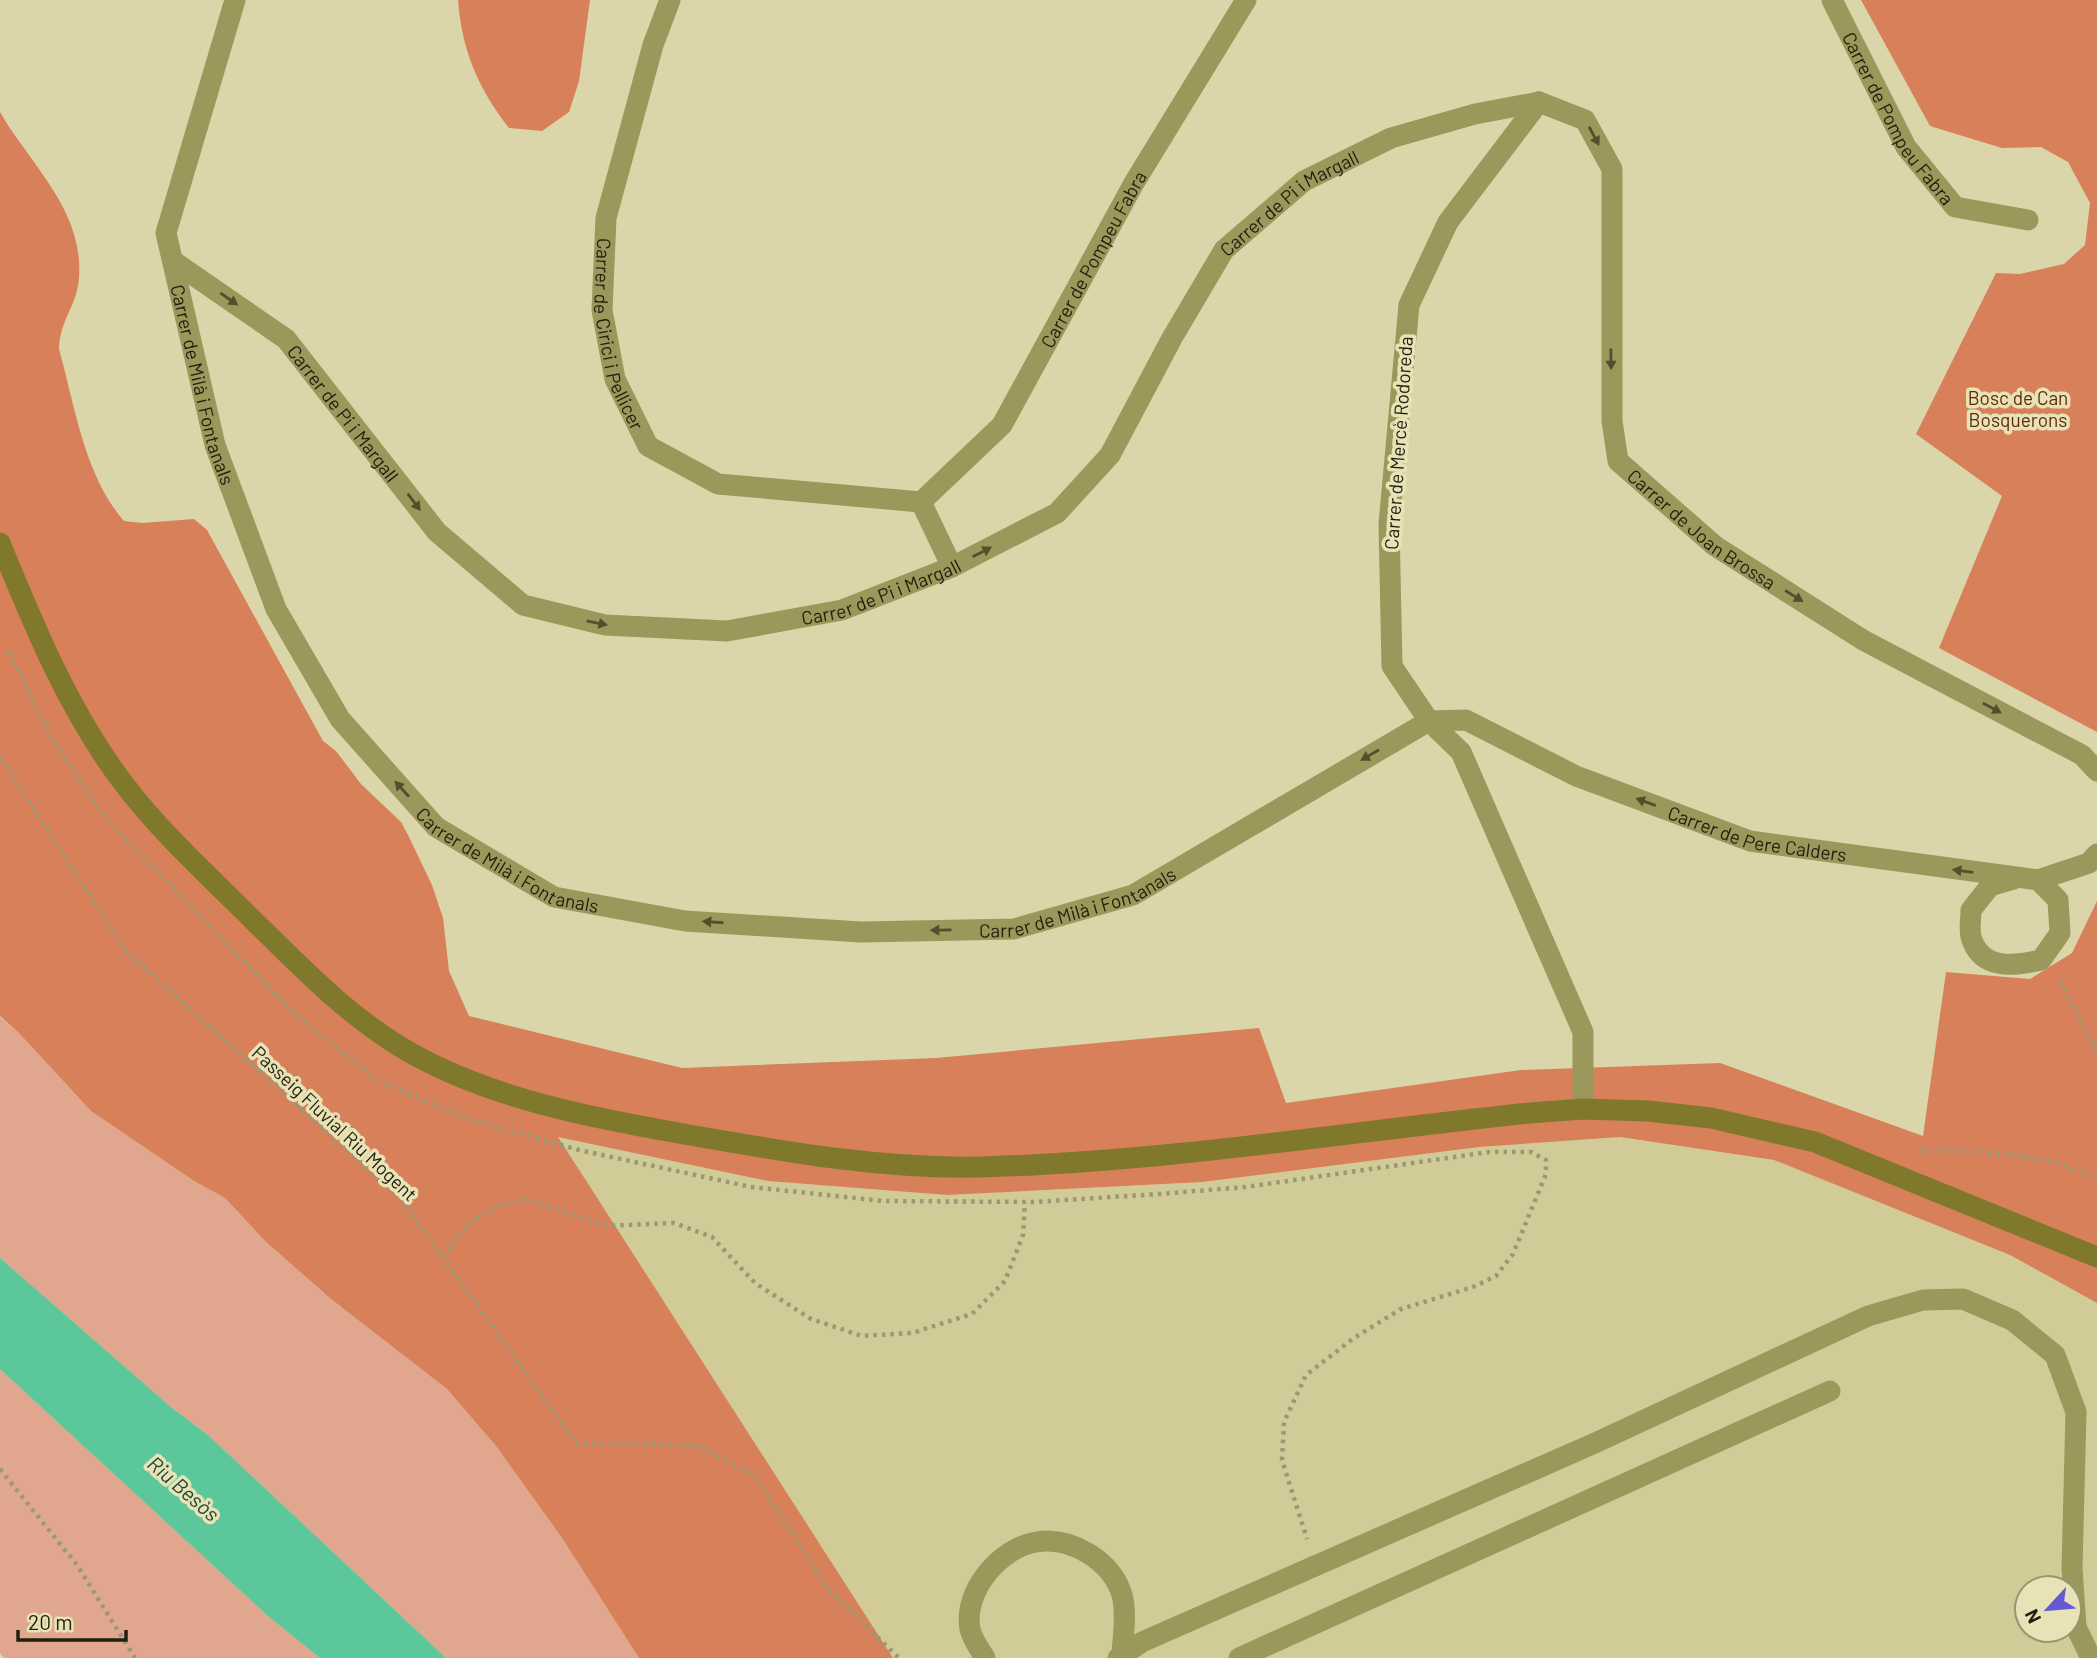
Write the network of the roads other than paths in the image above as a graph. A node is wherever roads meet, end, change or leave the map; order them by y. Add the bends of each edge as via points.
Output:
1 (235, 0) edge
2 (670, 0) edge
3 (1246, 0) edge
4 (1832, 0) edge
5 (1539, 102) junction
6 (2028, 220) dead end
7 (173, 261) junction
8 (921, 502) junction
9 (0, 543) edge
10 (953, 567) junction
11 (0, 578) edge
12 (20, 593) junction
13 (1429, 721) junction
14 (2097, 771) edge
15 (2097, 854) edge
16 (2028, 879) junction
17 (1583, 1109) junction
18 (2097, 1256) edge
19 (1830, 1391) dead end
20 (1120, 1656) edge
21 (985, 1658) edge
22 (1239, 1658) edge
23 (2091, 1658) edge

1 - 7 street, Carrer de Milà i Fontanals via 166,233
2 - 8 street, Carrer de Cirici i Pellicer via 653,45 606,218 603,310 615,379 648,446 718,484
3 - 8 street, Carrer de Pompeu Fabra via 1134,183 1002,425
4 - 6 street, Carrer de Pompeu Fabra via 1906,147 1955,207
10 -> 5 street, Carrer de Pi i Margall via 1057,513 1110,455 1224,250 1304,181 1391,138
5 - 13 street, Carrer de Mercè Rodoreda via 1448,222 1409,305 1389,524 1392,666
5 -> 14 street, Carrer de Joan Brossa via 1585,120 1612,169 1611,393 1618,461 1715,546 1863,640 2082,755
7 -> 10 street, Carrer de Pi i Margall via 286,339 437,532 523,605 605,625 727,631 842,610
13 -> 7 street, Carrer de Milà i Fontanals via 1133,895 1014,929 861,932 725,923 554,897 436,827 340,719 276,609 220,458
8 - 10 street
9 - 12 street
11 - 12 street
12 - 17 street via 94,740 151,817 331,995 398,1045 488,1086 649,1128 784,1152 974,1167 1131,1157
16 -> 13 street, Carrer de Pere Calders via 1750,841 1576,776 1466,720
13 - 17 street, Carrer de Mercè Rodoreda via 1461,751 1583,1032
15 - 16 street, Carrer de Pere Calders via 2089,863
16 - 16 street via 2058,900 2060,933 2039,960 2012,967 1986,959 1971,938 1971,909 1990,886
17 - 18 street via 1648,1111 1733,1123 1815,1142
19 - 22 street
20 - 21 street via 1123,1596 1112,1575 1091,1555 1074,1547 1036,1542 1009,1553 978,1587 970,1629
20 - 23 street via 1142,1642 1595,1443 1868,1316 1923,1300 1963,1299 2012,1320 2055,1355 2076,1412 2072,1568 2076,1627

